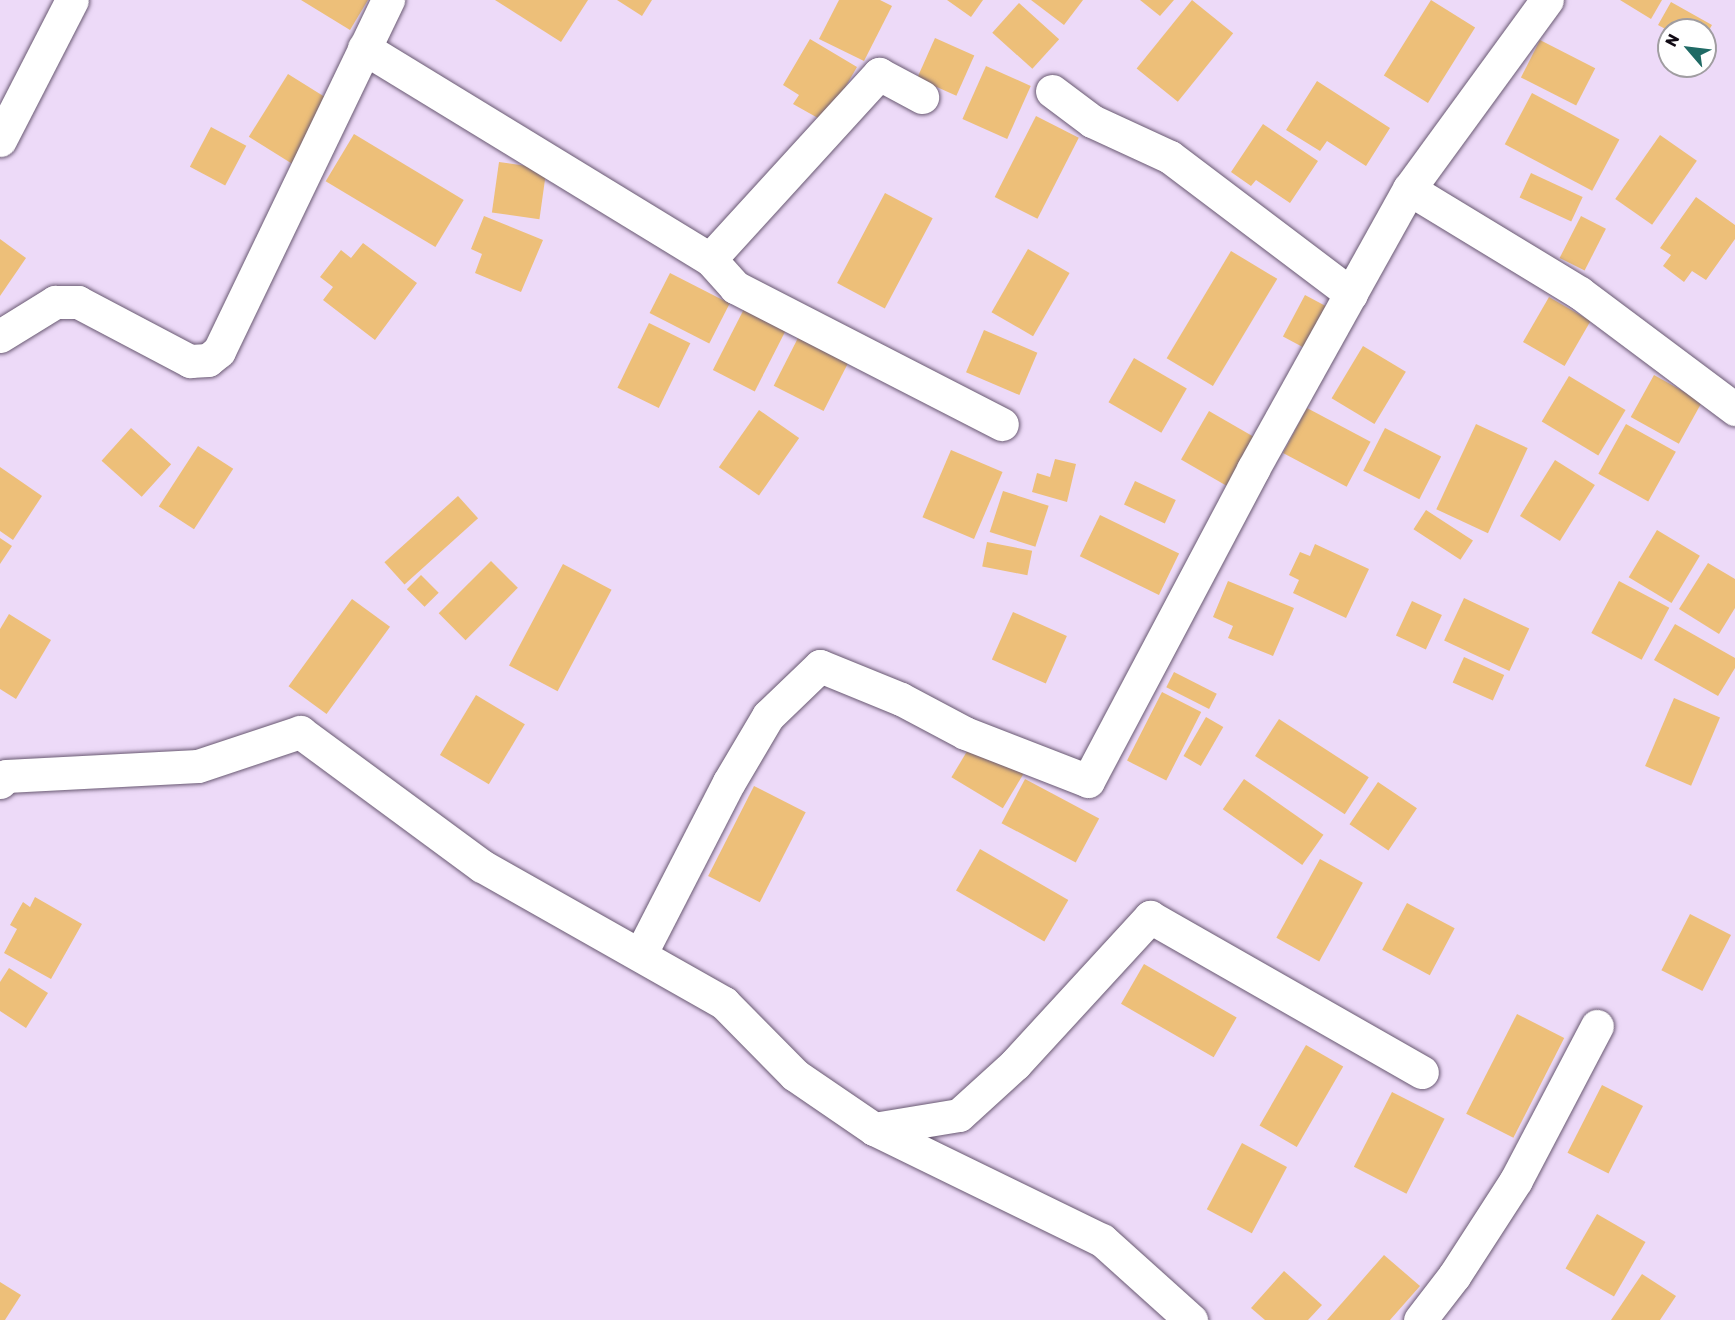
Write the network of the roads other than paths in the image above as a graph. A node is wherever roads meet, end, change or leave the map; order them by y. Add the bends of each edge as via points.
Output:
1 (72, 0) edge
2 (388, 0) edge
3 (1538, 3) edge
4 (364, 48) junction
5 (1052, 91) dead end
6 (922, 97) dead end
7 (0, 140) edge
8 (1409, 189) junction
9 (711, 259) junction
10 (1351, 294) junction
11 (0, 336) edge
12 (1735, 409) edge
13 (1002, 424) dead end
14 (0, 782) edge
15 (641, 952) junction
16 (1597, 1026) dead end
17 (1422, 1072) dead end
18 (874, 1129) junction
19 (1191, 1320) edge
20 (1419, 1320) edge

1 - 7 street
2 - 4 street
3 - 8 street
4 - 9 street
4 - 11 street via 230,332 219,351 208,360 190,361 78,302 55,302
5 - 10 street via 1092,121 1170,157
6 - 9 street via 879,74
8 - 10 street
8 - 12 street via 1580,293
9 - 13 street via 735,287
10 - 15 street via 1252,469 1088,781 965,733 901,699 820,666 768,716 729,782
14 - 15 street via 6,776 198,766 300,732 482,866
15 - 18 street via 724,1003 795,1075
16 - 20 street via 1516,1180 1454,1276
17 - 18 street via 1150,917 1016,1064 959,1115
18 - 19 street via 1102,1240

